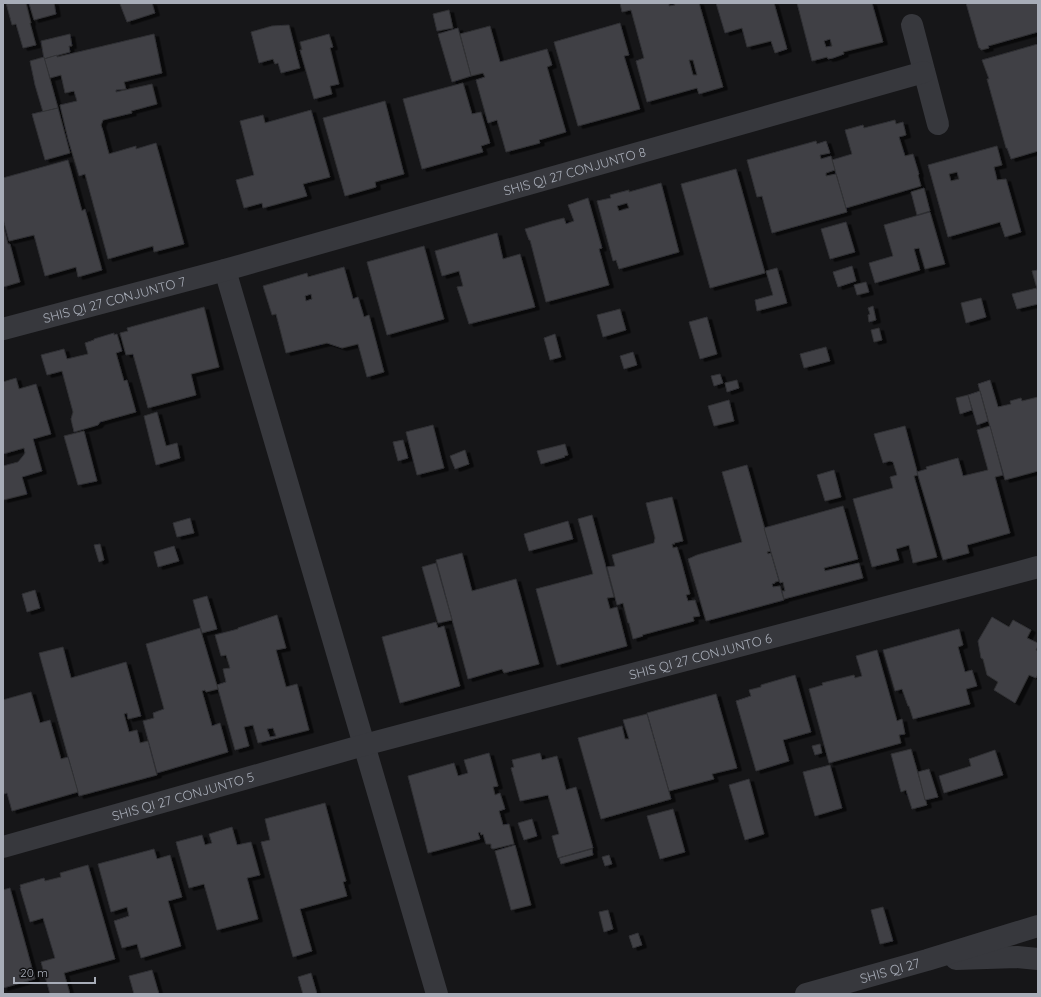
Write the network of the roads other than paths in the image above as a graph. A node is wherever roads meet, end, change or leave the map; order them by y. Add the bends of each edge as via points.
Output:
1 (912, 25) dead end
2 (924, 72) junction
3 (938, 124) dead end
4 (225, 270) junction
5 (3, 329) edge
6 (1038, 567) edge
7 (364, 745) junction
8 (3, 847) edge
9 (1038, 926) edge
10 (1038, 959) edge
11 (927, 960) junction
12 (437, 994) edge
13 (806, 994) edge

1 - 2 street
2 - 3 street
2 - 4 street, SHIS QI 27 CONJUNTO 8
4 - 5 street, SHIS QI 27 CONJUNTO 7
4 - 7 street
6 - 7 street, SHIS QI 27 CONJUNTO 6
7 - 8 street, SHIS QI 27 CONJUNTO 5
7 - 12 street
9 - 11 street, SHIS QI 27
10 - 11 street, SHIS QI 27
11 - 13 street, SHIS QI 27

